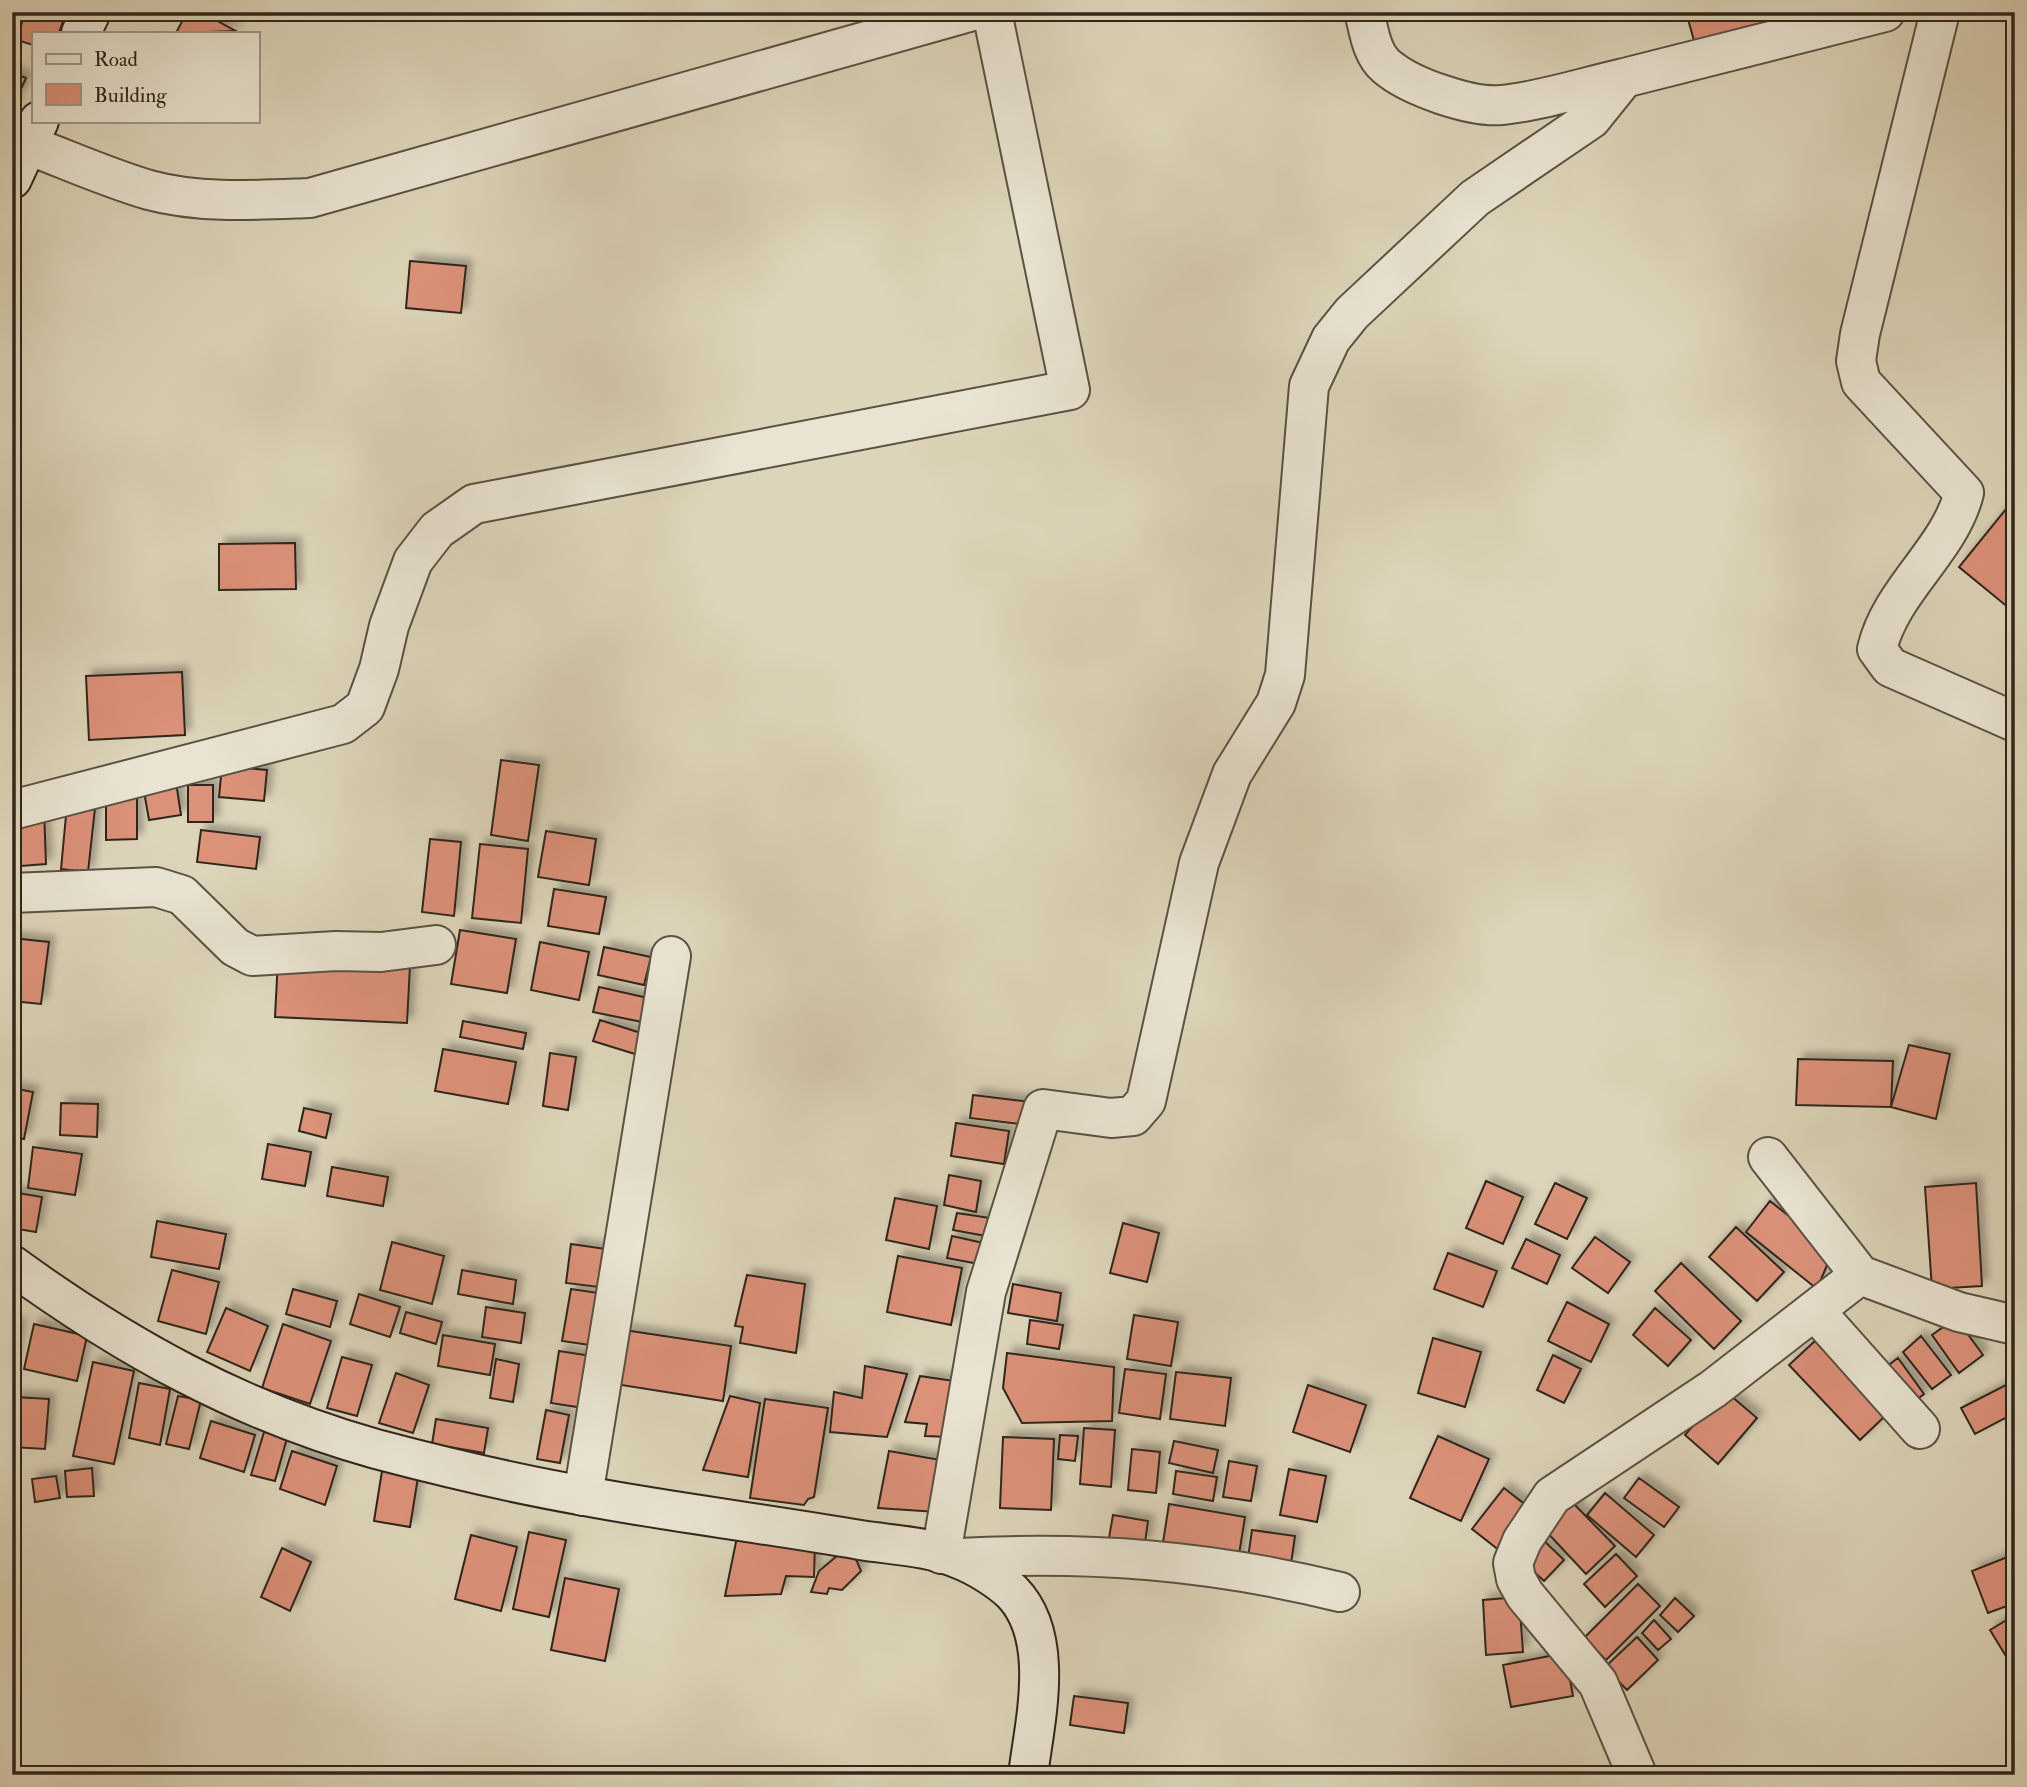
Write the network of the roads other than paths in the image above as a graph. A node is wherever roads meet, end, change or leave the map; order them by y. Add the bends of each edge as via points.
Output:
1 (91, 12) edge
2 (969, 12) edge
3 (992, 12) edge
4 (1364, 12) edge
5 (1885, 12) edge
6 (1940, 12) edge
7 (81, 32) edge
8 (1623, 78) junction
9 (26, 148) edge
10 (2015, 722) edge
11 (12, 810) edge
12 (12, 893) edge
13 (436, 945) dead end
14 (670, 956) dead end
15 (1768, 1157) dead end
16 (12, 1265) edge
17 (1860, 1275) junction
18 (1815, 1311) junction
19 (2015, 1325) edge
20 (1920, 1429) dead end
21 (583, 1496) junction
22 (950, 1556) junction
23 (1340, 1592) dead end
24 (1028, 1775) edge
25 (1637, 1775) edge

1 - 7 street
2 - 9 street via 310,198 252,201 179,196
3 - 11 street via 1070,390 474,504 437,530 413,561 365,706 343,724
4 - 8 street via 1372,46 1385,66 1452,98 1501,105
5 - 8 street
6 - 10 street via 1856,361 1861,383 1964,493 1958,517 1883,625 1877,649 1890,667
8 - 22 street via 1591,119 1475,198 1352,313 1331,339 1309,386 1285,675 1276,703 1232,774 1199,863 1146,1101 1133,1116 1111,1118 1043,1109 986,1292
12 - 13 street via 156,887 182,895 235,947 253,956 381,952
14 - 21 street
15 - 17 street
16 - 21 street via 84,1317 220,1392 375,1448
17 - 18 street
17 - 19 street via 1959,1312
18 - 20 street
18 - 25 street via 1713,1389 1552,1496 1513,1563 1525,1595 1598,1683
21 - 22 street
22 - 23 street via 1159,1559 1273,1576
22 - 24 street via 986,1573 1012,1592 1026,1611 1038,1657

